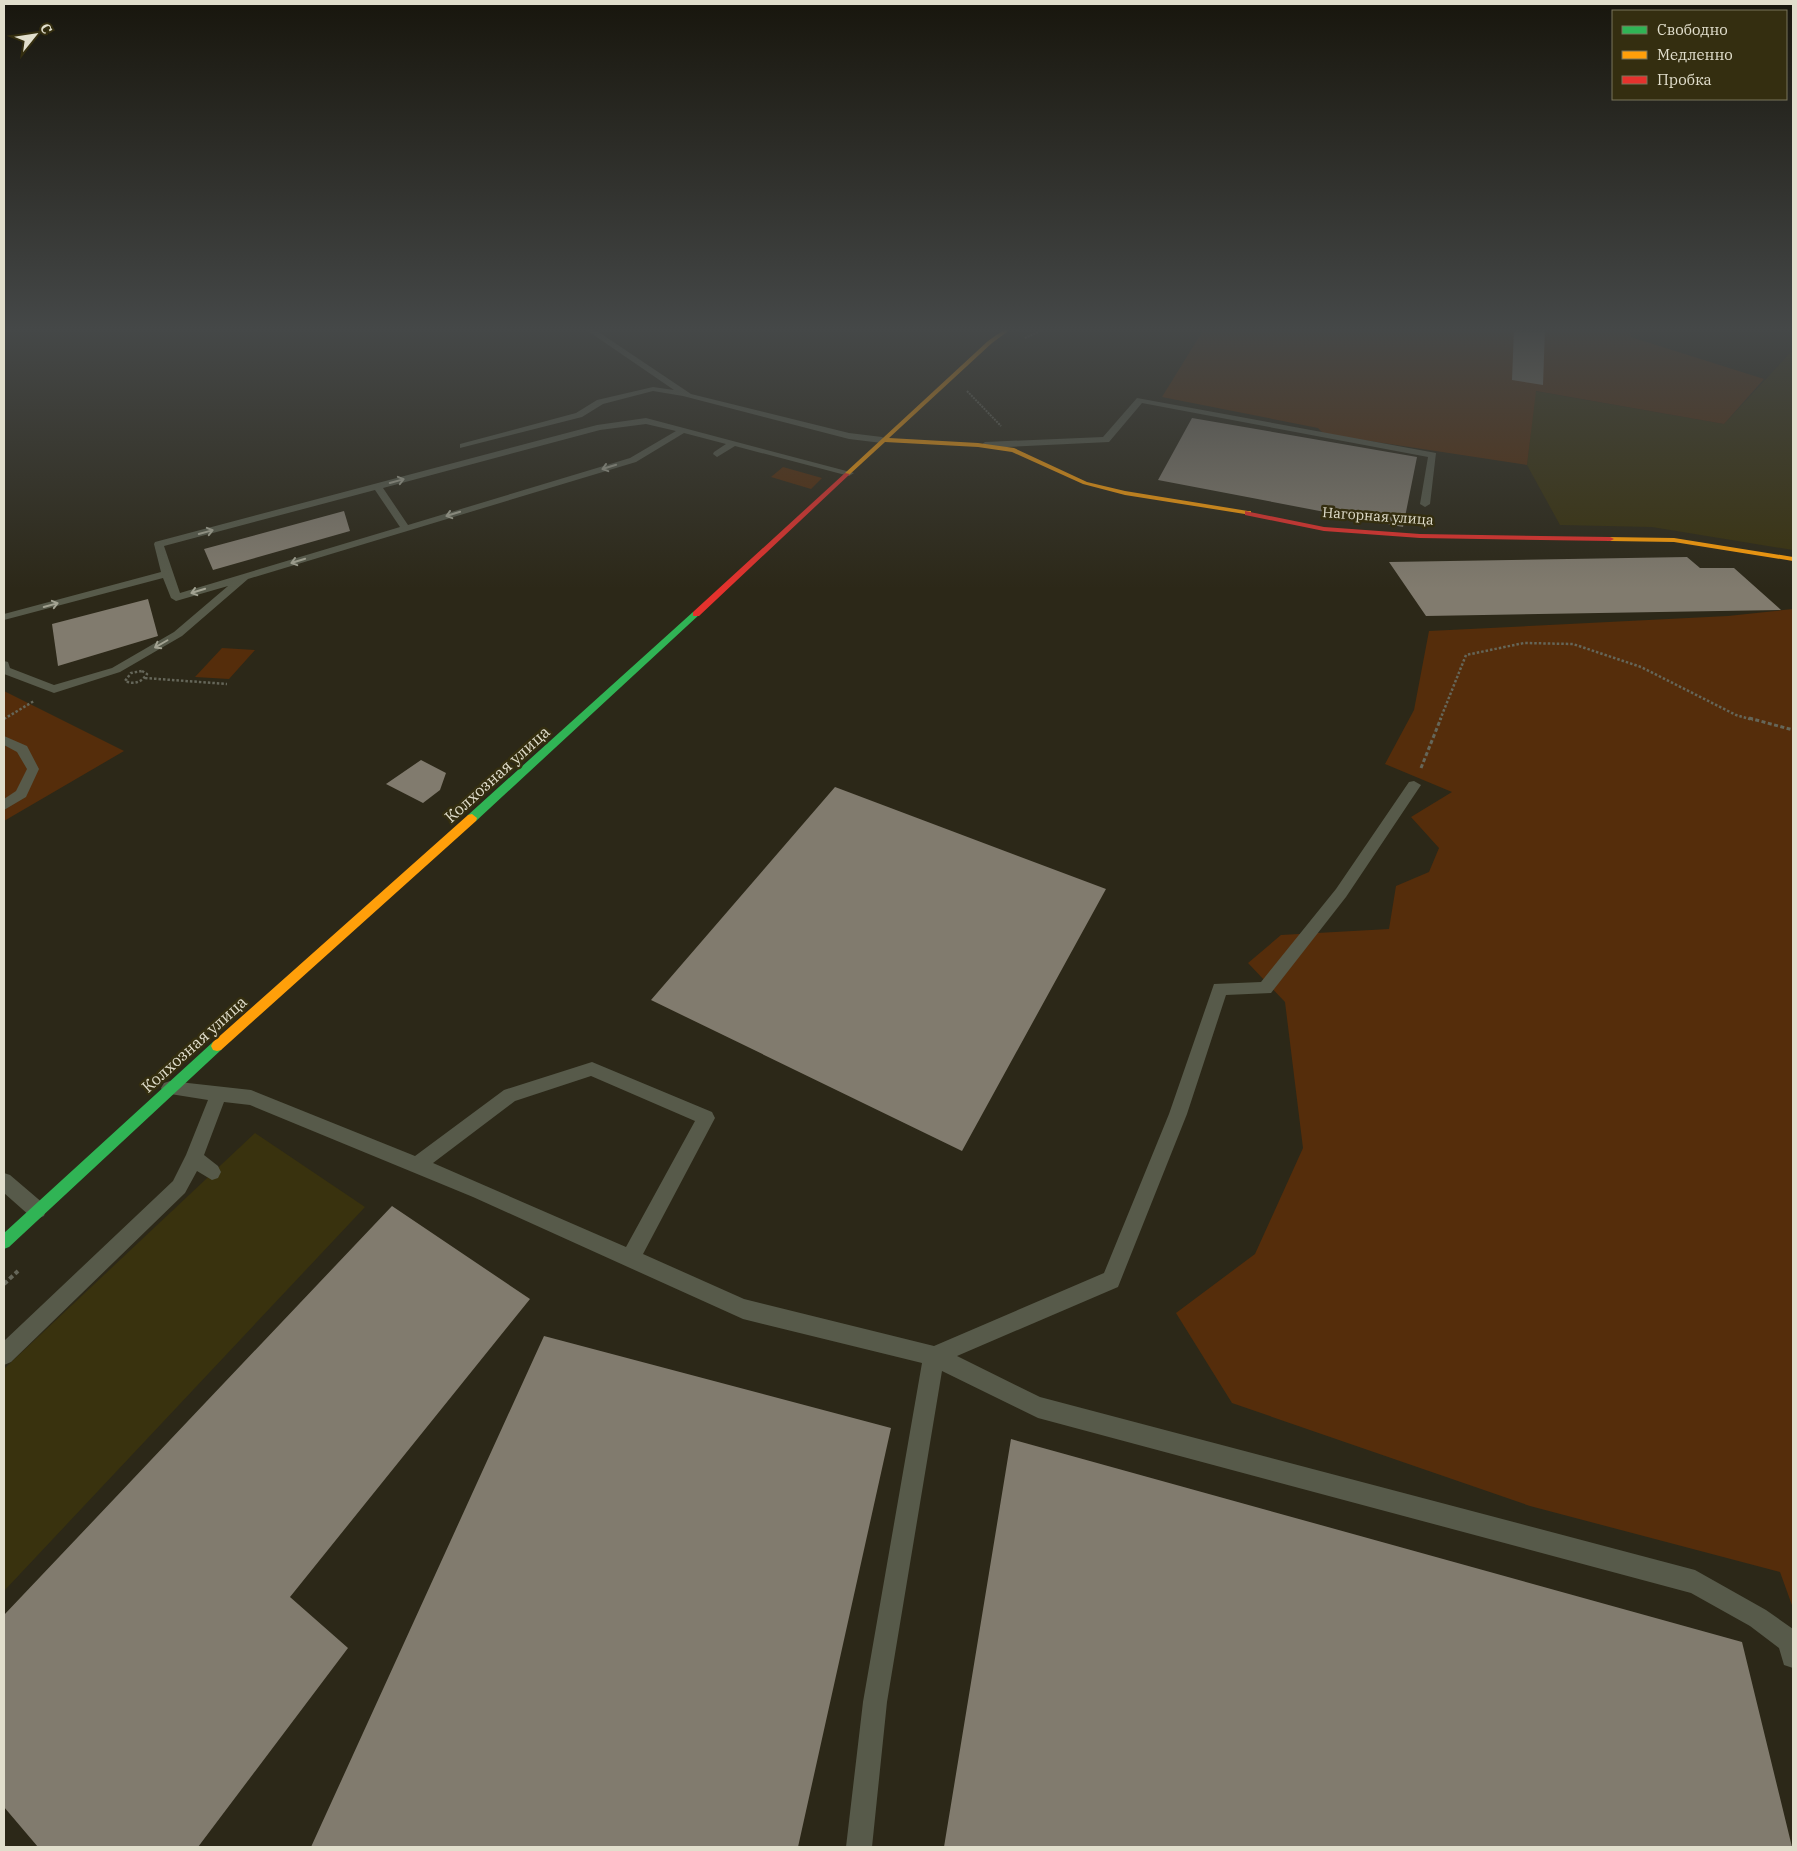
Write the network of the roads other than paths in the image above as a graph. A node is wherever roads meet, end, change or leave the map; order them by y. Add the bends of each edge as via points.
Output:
1 (578, 415) edge
2 (766, 415) edge
3 (909, 415) edge
4 (1127, 415) edge
5 (1222, 415) edge
6 (684, 430) junction
7 (882, 440) junction
8 (734, 443) junction
9 (978, 445) junction
10 (463, 446) dead end
11 (717, 454) dead end
12 (849, 473) junction
13 (377, 486) junction
14 (1425, 504) dead end
15 (406, 529) junction
16 (1793, 560) edge
17 (167, 574) junction
18 (244, 577) junction
19 (4, 617) edge
20 (4, 664) edge
21 (4, 740) edge
22 (1414, 785) road end
23 (4, 804) edge
24 (169, 1088) junction
25 (219, 1094) junction
26 (194, 1158) junction
27 (416, 1165) junction
28 (212, 1172) dead end
29 (4, 1181) edge
30 (37, 1210) junction
31 (4, 1242) edge
32 (631, 1258) junction
33 (4, 1355) edge
34 (934, 1356) junction
35 (1793, 1656) edge
36 (860, 1847) edge

1 - 10 lane
2 - 7 lane via 849,436
3 - 7 street, Колхозная улица
4 - 9 lane via 1106,440
5 - 14 lane via 1433,455
6 - 8 lane
13 -> 6 lane via 600,427 646,420
6 -> 15 lane via 633,460
7 - 9 street, Нагорная улица
7 - 12 street, Колхозная улица
8 - 11 lane
8 - 12 lane
9 - 16 street, Нагорная улица via 1014,450 1085,483 1125,494 1271,517 1324,529 1420,536 1674,540
12 - 24 street, Колхозная улица via 562,738
13 - 15 lane
17 -> 13 lane via 159,544
15 -> 18 lane
18 -> 17 lane via 176,598
19 -> 17 lane
18 -> 20 lane via 178,634 116,670 54,690 4,670
21 - 23 lane via 22,749 33,769 21,794
22 - 34 lane via 1341,893 1265,988 1220,989 1178,1114 1111,1280
24 - 25 lane
24 - 30 street, Колхозная улица
25 - 26 lane
25 - 27 lane via 251,1098
26 - 28 lane
26 - 33 lane via 178,1187 124,1248 27,1340
27 - 32 lane
27 - 32 lane via 510,1095 592,1069 706,1118
29 - 30 lane
30 - 31 street, Колхозная улица
32 - 34 lane via 743,1309
34 - 35 lane via 1038,1407 1695,1582 1758,1618 1789,1641
34 - 36 lane via 875,1702

